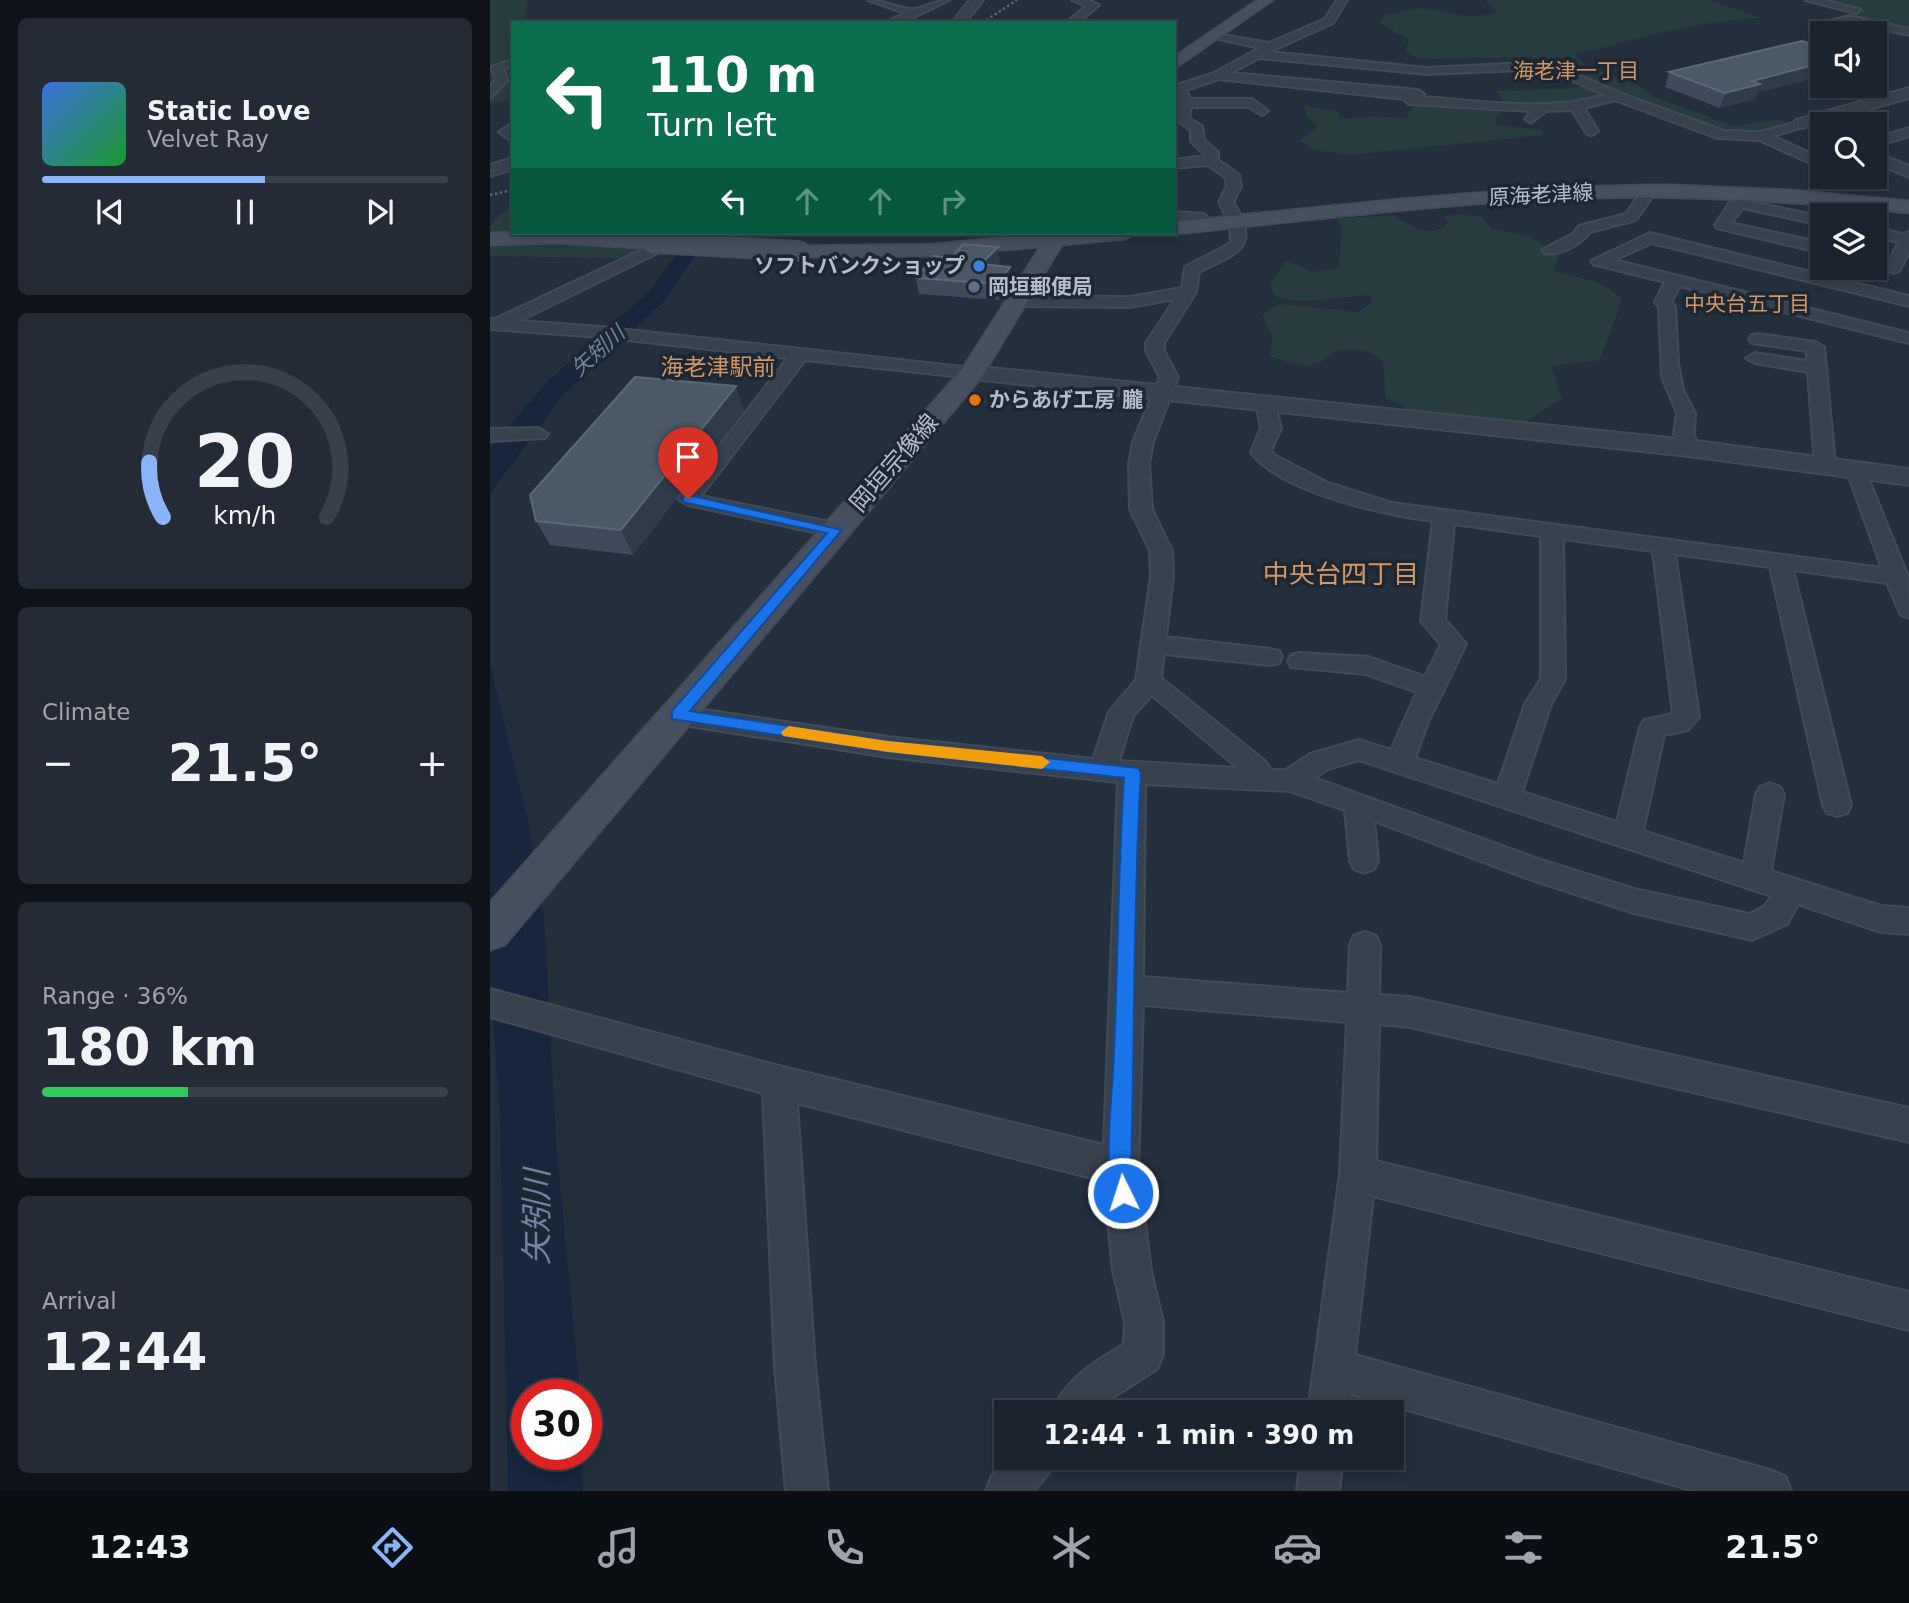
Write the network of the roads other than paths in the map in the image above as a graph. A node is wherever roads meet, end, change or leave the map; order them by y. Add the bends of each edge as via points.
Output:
1 (873, 0) edge
2 (915, 0) edge
3 (944, 0) edge
4 (976, 0) edge
5 (1077, 0) edge
6 (1266, 0) edge
7 (1342, 0) edge
8 (1810, 0) edge
9 (932, 4) junction
10 (915, 15) junction
11 (896, 21) edge
12 (960, 21) edge
13 (1074, 21) edge
14 (1836, 21) edge
15 (1859, 21) edge
16 (1909, 23) edge
17 (1887, 27) edge
18 (1909, 32) edge
19 (1214, 35) junction
20 (1270, 47) junction
21 (1257, 54) junction
22 (1176, 63) edge
23 (511, 64) edge
24 (1427, 71) junction
25 (1219, 75) junction
26 (1572, 75) junction
27 (1519, 78) dead end
28 (1177, 89) edge
29 (1909, 93) edge
30 (490, 94) edge
31 (1414, 96) junction
32 (1615, 96) junction
33 (1185, 103) junction
34 (1576, 106) junction
35 (1543, 108) junction
36 (1262, 111) dead end
37 (1528, 122) dead end
38 (1802, 123) junction
39 (1810, 127) edge
40 (1592, 131) dead end
41 (1908, 133) edge
42 (1761, 136) junction
43 (1887, 146) edge
44 (1788, 149) junction
45 (1763, 154) dead end
46 (1810, 159) edge
47 (1887, 160) edge
48 (1212, 161) junction
49 (511, 164) edge
50 (1176, 164) edge
51 (490, 171) edge
52 (1909, 172) edge
53 (1649, 191) junction
54 (1909, 207) edge
55 (1176, 216) edge
56 (1810, 218) edge
57 (1237, 222) junction
58 (1208, 225) junction
59 (1176, 228) edge
60 (1887, 234) edge
61 (533, 235) edge
62 (686, 235) edge
63 (1080, 235) edge
64 (1057, 236) edge
65 (1908, 238) edge
66 (490, 239) edge
67 (651, 239) edge
68 (1810, 245) edge
69 (1550, 250) dead end
70 (1887, 264) edge
71 (1675, 279) junction
72 (1188, 292) junction
73 (1017, 301) junction
74 (1909, 301) edge
75 (494, 325) edge
76 (1909, 338) edge
77 (800, 354) junction
78 (972, 373) junction
79 (1816, 377) junction
80 (1164, 393) junction
81 (1265, 403) junction
82 (538, 434) dead end
83 (493, 435) edge
84 (1688, 448) junction
85 (1825, 465) junction
86 (1856, 469) junction
87 (1909, 477) edge
88 (1444, 516) junction
89 (836, 530) junction
90 (1552, 530) junction
91 (1663, 545) junction
92 (1780, 561) junction
93 (1897, 577) junction
94 (1909, 610) edge
95 (1152, 644) junction
96 (1270, 657) dead end
97 (1300, 661) dead end
98 (1148, 683) junction
99 (1432, 688) junction
100 (677, 715) junction
101 (1400, 762) junction
102 (1118, 771) junction
103 (1263, 780) junction
104 (1291, 781) junction
105 (1770, 794) dead end
106 (1507, 797) junction
107 (1358, 804) junction
108 (1837, 805) dead end
109 (1628, 835) junction
110 (1364, 861) dead end
111 (547, 865) joint
112 (1756, 876) junction
113 (1791, 890) junction
114 (1909, 922) edge
115 (490, 932) edge
116 (1366, 945) dead end
117 (1126, 990) junction
118 (490, 1003) edge
119 (1366, 1007) junction
120 (779, 1082) junction
121 (1909, 1125) edge
122 (1120, 1167) junction
123 (1358, 1174) junction
124 (1909, 1311) edge
125 (1334, 1369) junction
126 (1082, 1400) edge
127 (1330, 1400) edge
128 (1024, 1470) edge
129 (1321, 1470) edge
130 (807, 1491) edge
131 (1007, 1491) edge
132 (1318, 1491) edge
133 (1770, 1491) edge

1 - 10 street
2 - 9 street
3 - 9 street
4 - 12 street
5 - 13 street via 1094,5
6 - 19 main road
7 - 20 street via 1329,21
8 - 16 street
9 - 10 street
10 - 11 street
14 - 15 street
17 - 18 street
19 - 20 street
19 - 22 main road
20 - 21 street
21 - 24 street
21 - 25 street
23 - 30 street via 497,67 502,80
24 - 26 street via 1548,65
24 - 31 street
25 - 28 street
25 - 31 street
26 - 27 street
26 - 32 street
28 - 33 street
29 - 38 street
31 - 35 street via 1409,100
32 - 34 street
32 - 42 street via 1710,132
33 - 36 street via 1252,103
33 - 48 street via 1183,120 1197,129 1198,141 1213,155
34 - 35 street
34 - 40 street
35 - 37 street
38 - 39 street
38 - 42 street
41 - 43 street
42 - 44 street
44 - 45 street
44 - 46 street
47 - 52 street
48 - 50 street
48 - 57 street via 1232,175 1234,186 1226,202
49 - 51 street
53 - 54 main road, 原海老津線 via 1780,195
53 - 57 main road, 原海老津線 via 1516,196
53 - 69 street via 1631,217 1584,229 1579,237
55 - 58 street via 1199,217
56 - 68 street via 1743,204 1735,205 1722,225
57 - 58 main road, 原海老津線
57 - 72 street via 1238,245 1191,270
58 - 59 main road, 原海老津線
60 - 65 street
61 - 66 main road
61 - 67 main road
62 - 75 street
63 - 64 main road
64 - 67 main road, bridge via 908,252 801,251
64 - 73 main road, 岡垣宗像線
65 - 70 street via 1894,266
71 - 74 street via 1599,261 1650,237
71 - 76 street
71 - 84 street via 1663,302 1675,398 1686,413
72 - 73 street via 1130,302
72 - 80 street via 1155,343 1169,377
73 - 78 main road, 岡垣宗像線
75 - 77 street
77 - 78 street
77 - 89 street via 688,499
78 - 80 street
78 - 89 main road, 岡垣宗像線
79 - 79 street via 1815,347 1757,357
79 - 85 street
80 - 81 street
80 - 95 street via 1143,442 1139,476 1140,509 1161,551
81 - 84 street
81 - 88 street via 1271,428 1261,452 1268,459 1358,500
82 - 83 street
84 - 85 street
85 - 86 street
86 - 87 street
86 - 93 street
88 - 90 street
88 - 99 street via 1433,621 1454,644
89 - 100 main road, 岡垣宗像線
90 - 91 street
90 - 106 street via 1553,679 1538,704
91 - 92 street
91 - 109 street via 1686,717 1679,723 1653,727
92 - 93 street
92 - 108 street
93 - 94 street
95 - 96 street
95 - 98 street
97 - 99 street via 1368,666
98 - 102 street via 1115,726
98 - 103 street via 1256,768
99 - 101 street
100 - 102 street via 888,747
100 - 111 main road, 岡垣宗像線
101 - 104 street via 1359,750 1319,761
101 - 106 street
102 - 103 street
102 - 117 street via 1126,871
103 - 104 street
104 - 107 street
105 - 112 street
106 - 109 street
107 - 110 street
107 - 113 street via 1634,901 1752,927 1776,915
109 - 112 street
111 - 115 main road, 岡垣宗像線
112 - 113 street
113 - 114 street via 1881,919
116 - 119 street
117 - 119 street
117 - 122 street
118 - 120 street
119 - 121 street via 1410,1012
119 - 123 street
120 - 122 street
120 - 130 street via 795,1367
122 - 126 street via 1132,1271 1144,1322 1143,1355 1093,1387
123 - 124 street
123 - 125 street
125 - 127 street
125 - 133 street
128 - 131 street
129 - 132 street

